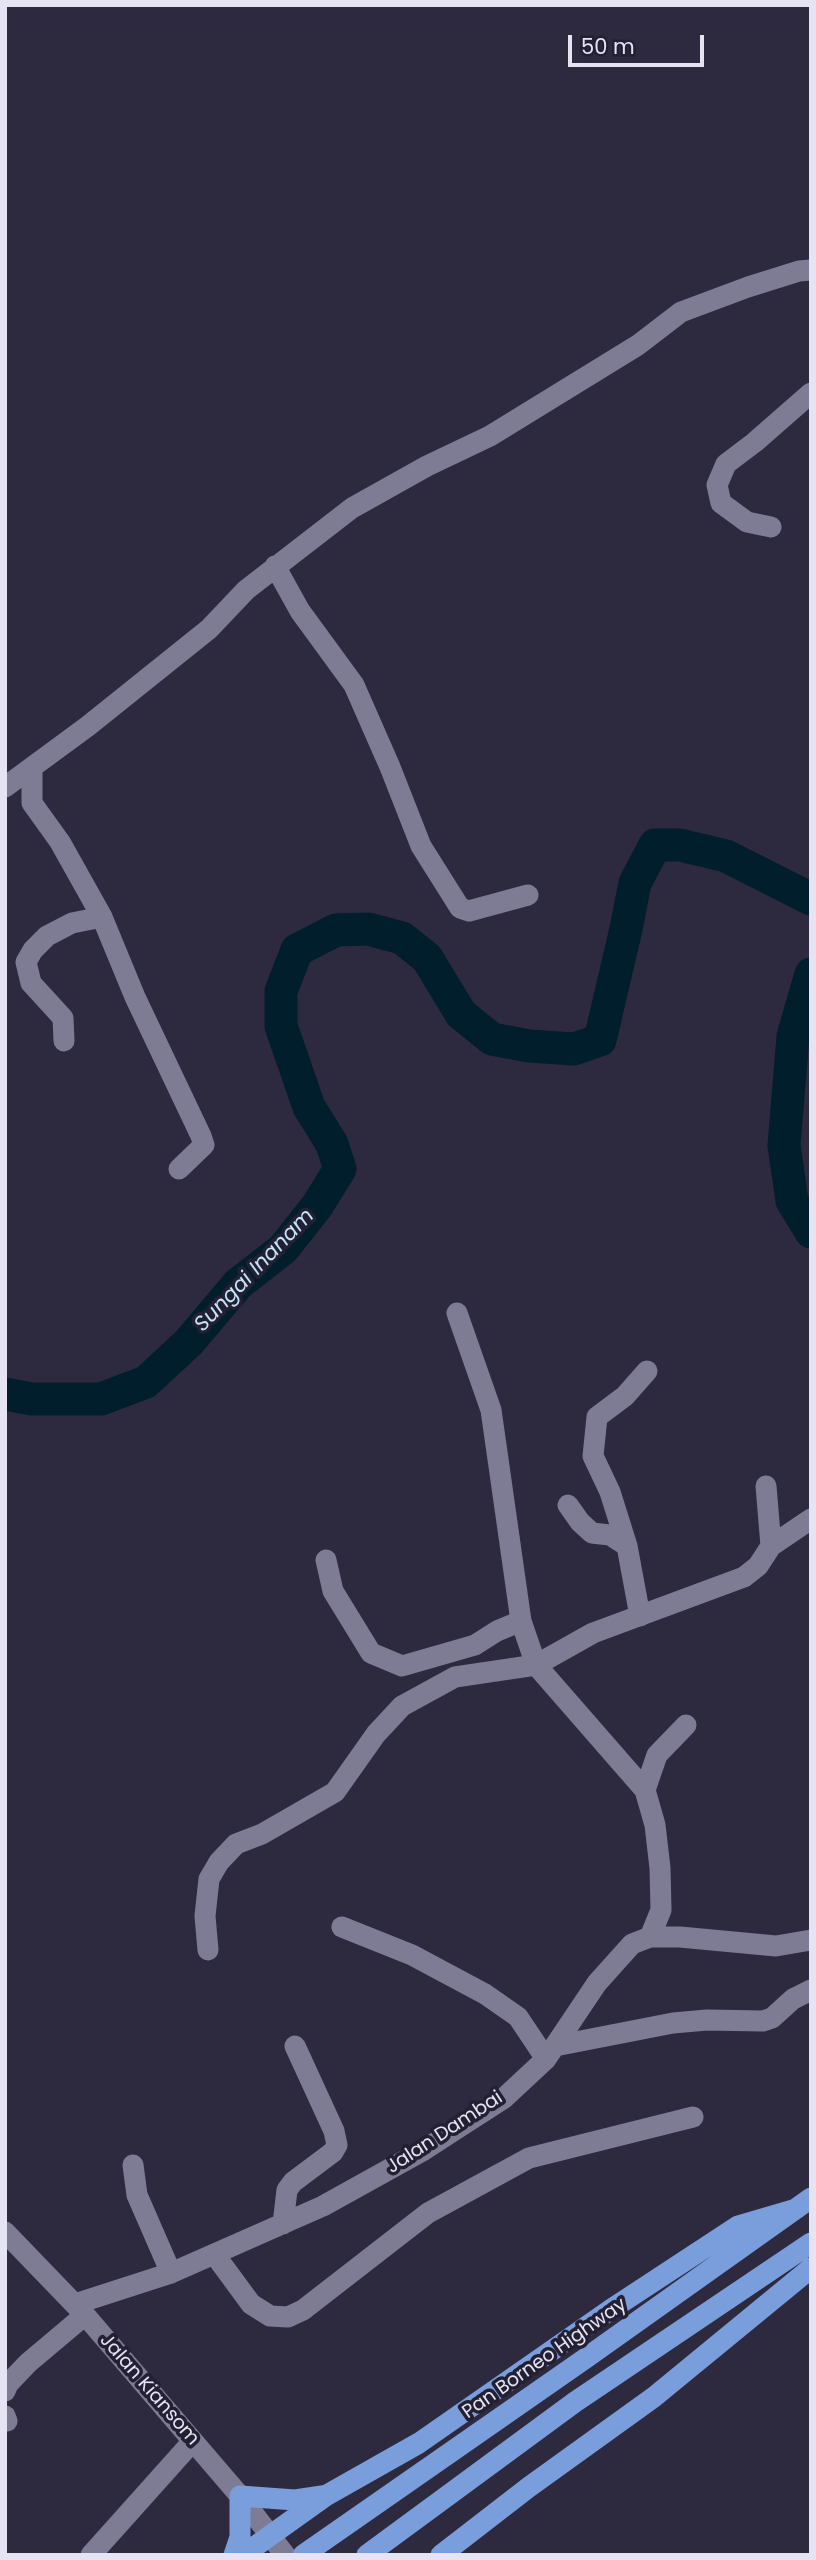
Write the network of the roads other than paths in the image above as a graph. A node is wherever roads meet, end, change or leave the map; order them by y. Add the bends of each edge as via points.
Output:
1 (811, 270) edge
2 (811, 393) edge
3 (771, 527) dead end
4 (275, 566) junction
5 (32, 769) junction
6 (5, 787) edge
7 (528, 895) dead end
8 (102, 917) junction
9 (64, 1041) dead end
10 (178, 1169) dead end
11 (457, 1313) dead end
12 (647, 1371) dead end
13 (766, 1486) dead end
14 (568, 1505) dead end
15 (811, 1519) edge
16 (627, 1546) junction
17 (771, 1546) junction
18 (326, 1560) dead end
19 (640, 1616) junction
20 (521, 1621) junction
21 (536, 1665) junction
22 (686, 1725) dead end
23 (645, 1790) junction
24 (342, 1927) dead end
25 (650, 1937) junction
26 (811, 1940) edge
27 (208, 1950) dead end
28 (811, 1990) edge
29 (295, 2046) dead end
30 (551, 2052) junction
31 (693, 2116) dead end
32 (133, 2165) dead end
33 (798, 2208) edge
34 (283, 2224) junction
35 (5, 2232) edge
36 (808, 2244) edge
37 (215, 2255) junction
38 (811, 2268) edge
39 (171, 2273) junction
40 (80, 2310) junction
41 (5, 2391) edge
42 (193, 2441) junction
43 (327, 2495) junction
44 (240, 2496) junction
45 (270, 2536) junction
46 (91, 2555) edge
47 (234, 2555) edge
48 (243, 2555) edge
49 (285, 2555) edge
50 (303, 2555) edge
51 (367, 2555) edge
52 (441, 2555) edge

1 - 4 street via 681,312 638,345 490,436 352,508
2 - 3 street via 726,464 717,485 721,503 747,522
4 - 5 street via 209,629
4 - 7 street via 300,611 354,685 421,846 460,908 469,911
5 - 6 street
5 - 8 street via 32,803
8 - 9 street via 72,923 47,936 26,962 31,983 63,1018
8 - 10 street via 204,1145
11 - 20 street via 491,1410
12 - 16 street via 625,1396 597,1417 593,1456
13 - 17 street
14 - 16 street via 592,1533 610,1535
15 - 17 street
16 - 19 street
17 - 19 street via 744,1577
18 - 20 street via 332,1591 371,1653 402,1666 475,1644
19 - 21 street via 593,1633
20 - 21 street
21 - 23 street
21 - 27 street via 455,1677 402,1706 335,1792 236,1844 209,1879
22 - 23 street via 657,1755
23 - 25 street via 660,1868 661,1910
24 - 30 street via 412,1955 485,1994 518,2017
25 - 26 street via 766,1946
25 - 30 street, Jalan Dambai via 619,1956
28 - 30 street via 763,2021 673,2024
29 - 34 street via 337,2145 287,2190
30 - 34 street, Jalan Dambai via 503,2099 424,2150
31 - 37 street via 528,2158 428,2213 288,2317 270,2316 251,2304
32 - 39 street via 137,2195
33 - 43 highway via 738,2226 419,2443
33 - 50 highway, Pan Borneo Highway
34 - 37 street, Jalan Dambai
35 - 40 street, Jalan Kiansom
36 - 51 highway via 575,2402
37 - 39 street, Jalan Dambai
38 - 52 highway via 654,2397
39 - 40 street, Jalan Dambai
40 - 41 street
40 - 42 street, Jalan Kiansom
42 - 44 street, Jalan Kiansom
42 - 46 street
43 - 44 highway via 295,2500
43 - 45 highway
44 - 45 street, Jalan Kiansom
44 - 47 highway via 240,2537
45 - 48 highway
45 - 49 street, Jalan Kiansom

